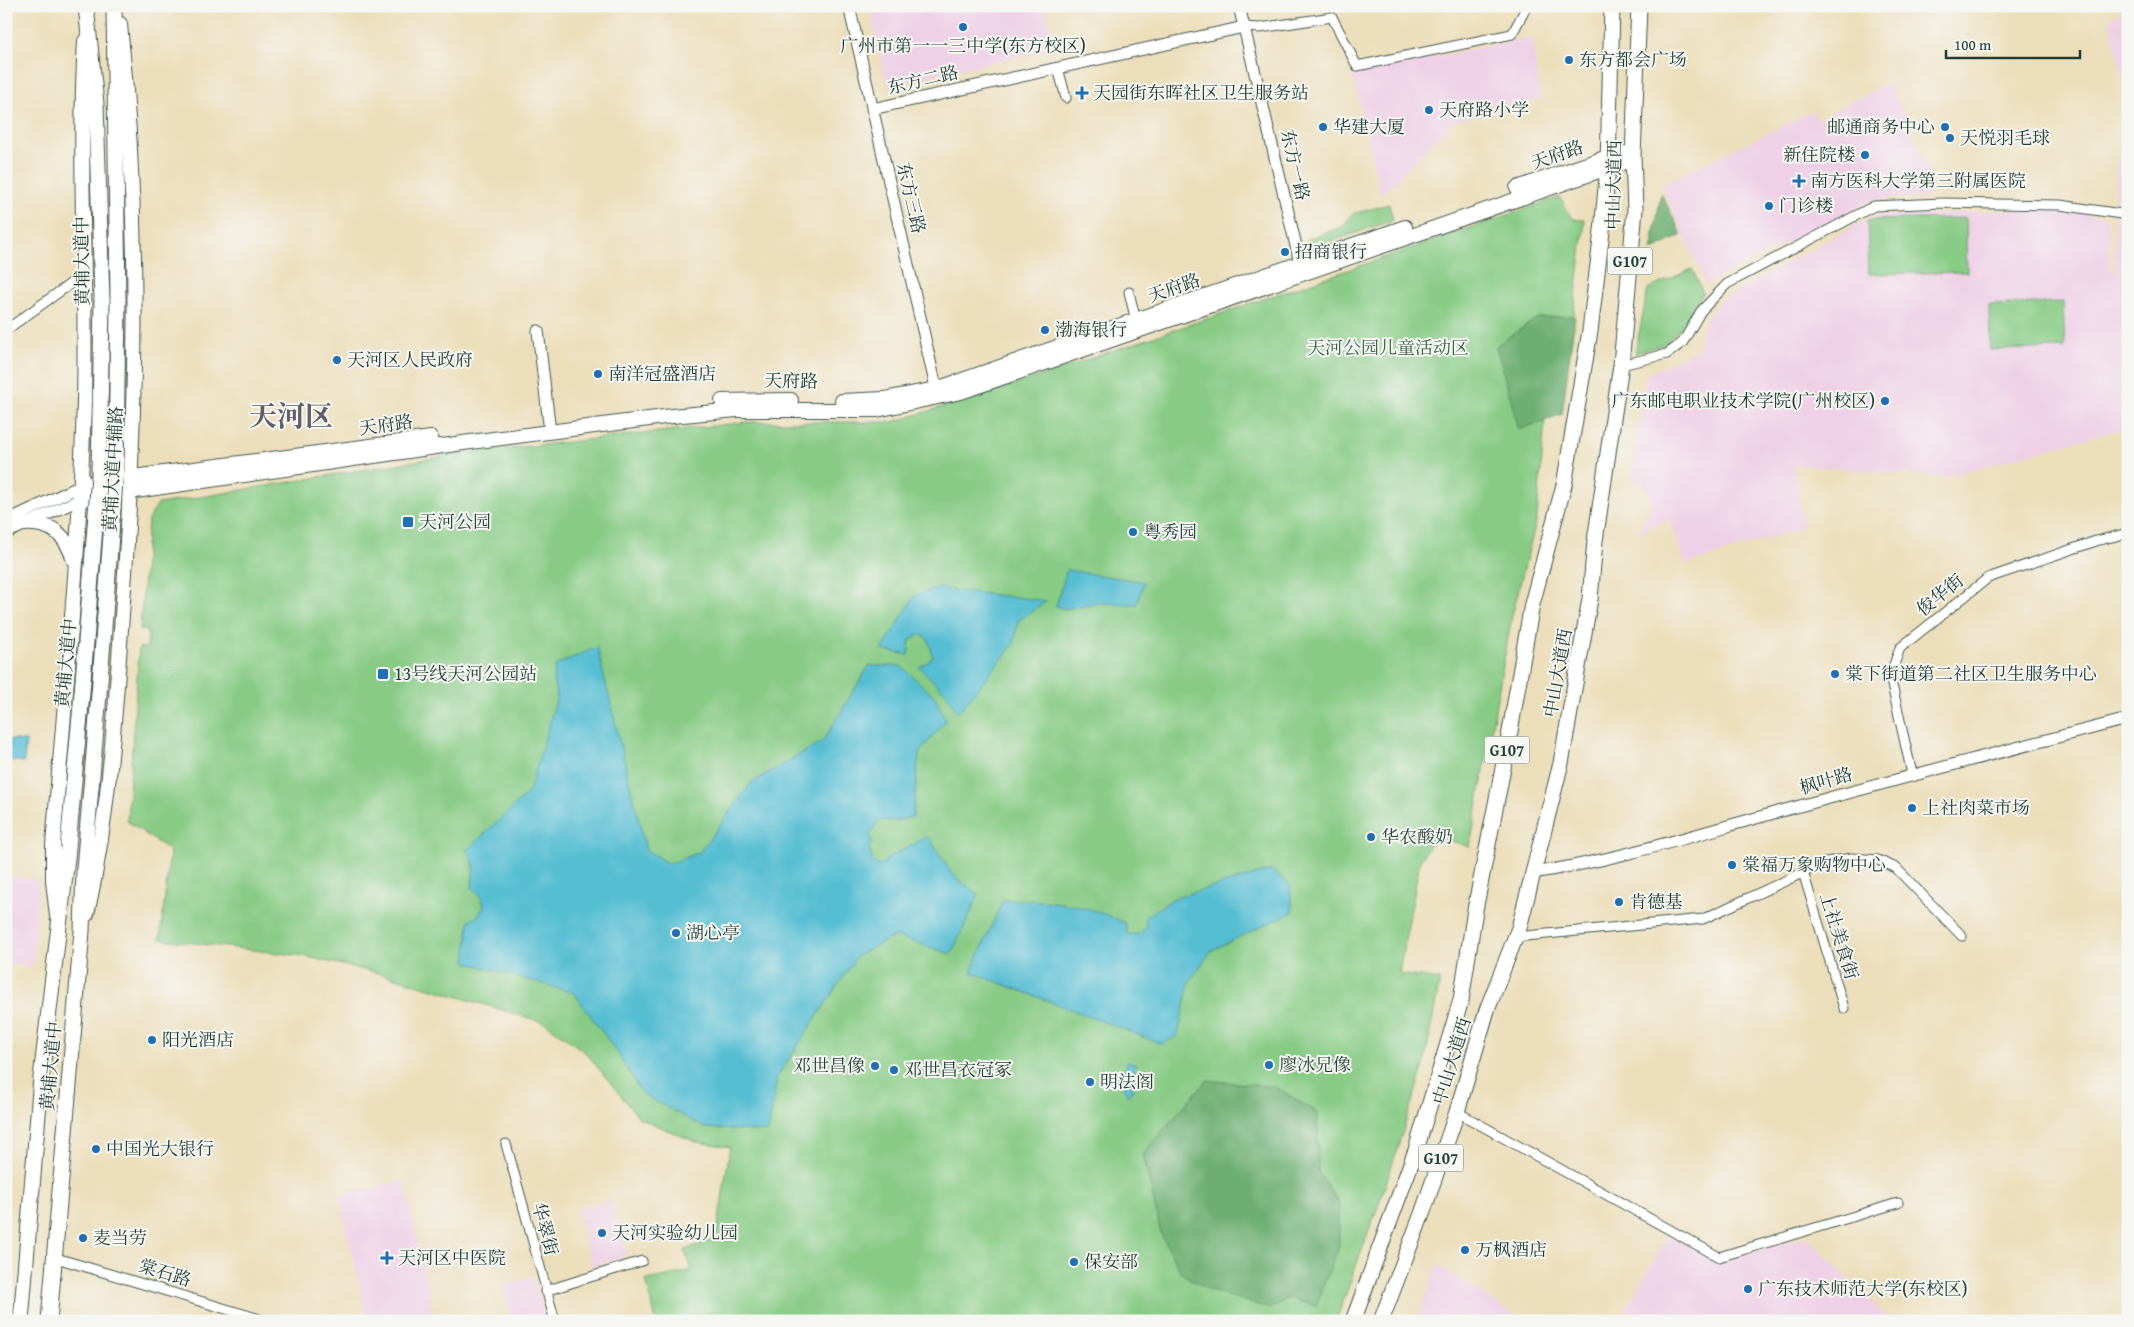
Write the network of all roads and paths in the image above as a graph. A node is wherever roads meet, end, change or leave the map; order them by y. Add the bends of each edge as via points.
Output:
1 (114, 6) edge
2 (118, 6) edge
3 (849, 6) edge
4 (1239, 6) edge
5 (1527, 6) edge
6 (1612, 6) edge
7 (1639, 6) edge
8 (86, 8) edge
9 (1244, 27) junction
10 (1058, 68) junction
11 (1066, 98) dead end
12 (872, 109) junction
13 (1633, 156) junction
14 (1608, 162) junction
15 (2128, 215) edge
16 (1302, 268) junction
17 (84, 274) junction
18 (1129, 292) dead end
19 (1136, 321) junction
20 (6, 330) edge
21 (538, 331) dead end
22 (1621, 365) junction
23 (937, 393) junction
24 (84, 398) junction
25 (135, 400) junction
26 (549, 427) junction
27 (132, 478) junction
28 (131, 492) junction
29 (81, 493) junction
30 (6, 521) edge
31 (24, 524) junction
32 (6, 533) edge
33 (2128, 533) edge
34 (75, 565) junction
35 (73, 595) junction
36 (123, 600) junction
37 (2128, 719) edge
38 (1912, 774) junction
39 (1803, 872) junction
40 (1532, 873) junction
41 (58, 927) junction
42 (82, 931) junction
43 (1962, 936) dead end
44 (1516, 937) junction
45 (1844, 1008) dead end
46 (1457, 1112) junction
47 (506, 1144) dead end
48 (1898, 1203) dead end
49 (53, 1257) junction
50 (642, 1261) dead end
51 (545, 1290) junction
52 (21, 1321) edge
53 (49, 1321) edge
54 (266, 1321) edge
55 (555, 1321) edge
56 (1353, 1321) edge
57 (1381, 1321) edge

1 - 42 main road, 黄埔大道中, bridge via 118,300 116,468 84,869
2 - 25 main road, 黄埔大道中辅路 via 131,151
3 - 12 street, 东方三路
4 - 9 street, 东方一路
5 - 9 street via 1512,34 1357,66 1332,17 1260,28
6 - 14 main road, 中山大道西 / G107
7 - 13 main road, 中山大道西 / G107
8 - 17 main road, 黄埔大道中辅路 via 81,146
8 - 41 main road, 黄埔大道中, bridge via 96,104 102,300 99,475 82,693
9 - 10 street, 东方二路
9 - 16 street, 东方一路
10 - 11 street
10 - 12 street, 东方二路
12 - 23 street, 东方三路
13 - 14 main road, 天府路 via 1623,153
13 - 22 main road, 中山大道西 / G107 via 1635,209
14 - 16 main road, 天府路
14 - 56 main road, 中山大道西 / G107 via 1590,331 1569,459 1532,604 1474,910 1461,1000 1416,1150
15 - 22 street via 2060,205 1942,203 1874,206 1726,284 1701,311 1683,342 1667,354
16 - 19 main road, 天府路
16 - 23 main road, 天府路 via 961,392
17 - 20 street
17 - 24 main road, 黄埔大道中辅路
18 - 19 street
19 - 23 main road, 天府路
21 - 26 street
22 - 40 main road, 中山大道西 / G107 via 1586,618 1561,763
23 - 26 main road, 天府路 via 903,406 864,411 718,411
24 - 25 main road via 93,414 106,421 122,418
24 - 29 main road, 黄埔大道中辅路
25 - 27 main road, 黄埔大道中辅路
26 - 27 main road, 天府路
26 - 28 main road, 天府路
27 - 28 main road, 黄埔大道中辅路
27 - 29 main road, 天府路
28 - 29 main road, 天府路
28 - 36 main road, 黄埔大道中辅路
29 - 30 street
29 - 31 street
29 - 34 main road, 黄埔大道中辅路
31 - 32 street
31 - 34 main road via 42,524 56,531 68,545
33 - 38 street, 俊华街 via 1988,578 1900,648 1890,676
34 - 35 main road, 黄埔大道中辅路
35 - 36 main road via 88,580 101,578 114,584
35 - 41 main road, 黄埔大道中辅路 via 53,855
36 - 42 main road, 黄埔大道中辅路 via 102,833
37 - 38 street, 枫叶路
38 - 40 street, 枫叶路 via 1626,853 1568,868
39 - 43 street via 1842,859 1878,860 1896,868
39 - 44 street via 1703,919
39 - 45 street, 上社美食街
40 - 44 main road, 中山大道西 / G107
41 - 52 main road, 黄埔大道中 via 41,1078
42 - 49 main road, 黄埔大道中
44 - 46 main road, 中山大道西 / G107 via 1487,1010
46 - 48 street via 1718,1257
46 - 57 main road, 中山大道西 / G107
47 - 51 street, 华翠街
49 - 53 main road, 黄埔大道中
49 - 54 street, 棠石路
50 - 51 street
51 - 55 street, 华翠街

